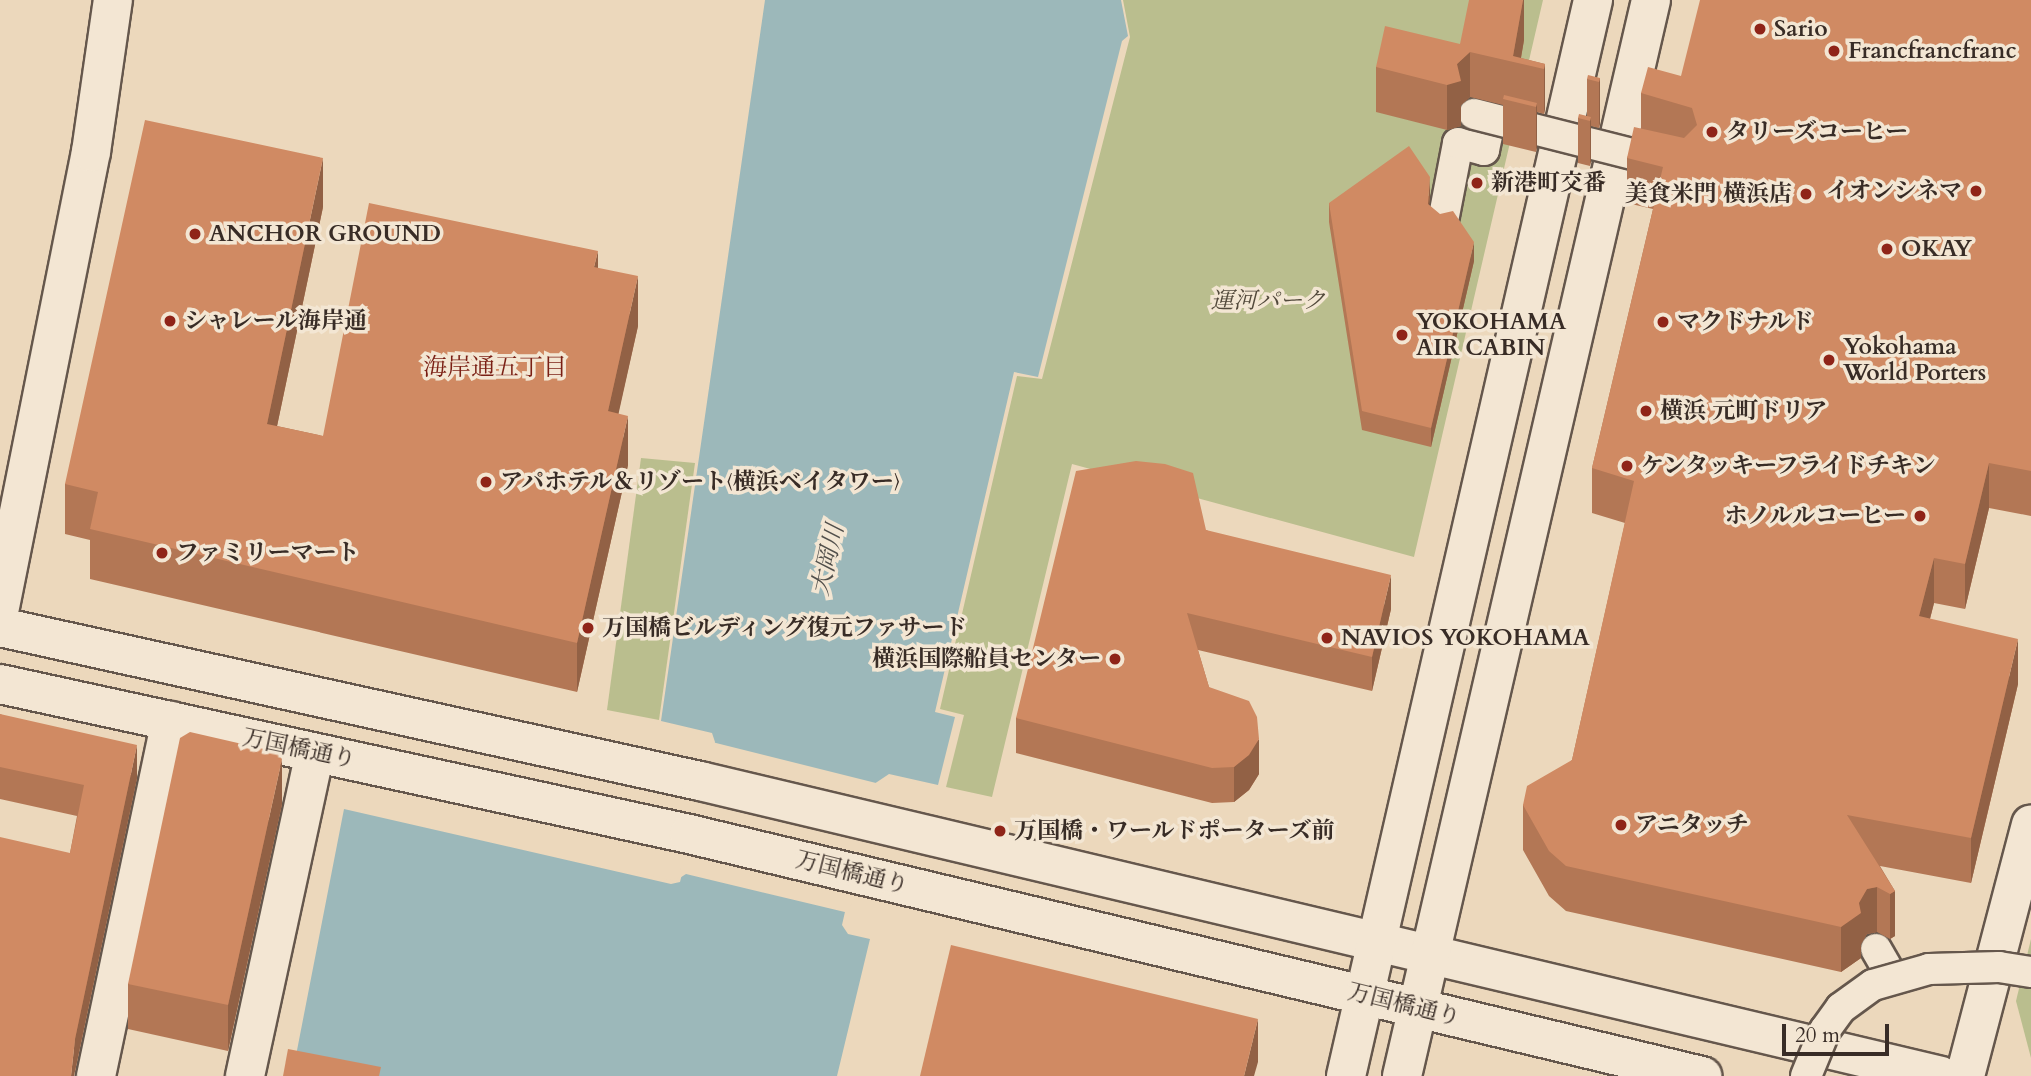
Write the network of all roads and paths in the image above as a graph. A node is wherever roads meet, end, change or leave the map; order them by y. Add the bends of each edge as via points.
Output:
1 (113, 0) edge
2 (1593, 0) edge
3 (1651, 0) edge
4 (1680, 166) edge
5 (1444, 216) edge
6 (0, 607) edge
7 (0, 628) edge
8 (0, 684) edge
9 (171, 721) junction
10 (315, 753) junction
11 (2031, 825) edge
12 (1377, 942) junction
13 (1876, 949) dead end
14 (1430, 956) junction
15 (2031, 972) edge
16 (1892, 977) junction
17 (1365, 995) junction
18 (1418, 1009) junction
19 (96, 1076) edge
20 (244, 1076) edge
21 (1346, 1076) edge
22 (1402, 1076) edge
23 (1702, 1076) edge
24 (1806, 1076) edge
25 (1941, 1076) edge
26 (1965, 1076) edge

1 - 6 street via 91,152
2 - 12 street
3 - 14 street
4 - 5 street, bridge via 1483,116 1484,150 1458,143
7 - 12 street via 700,780
8 - 9 street, 万国橋通り
9 - 10 street, 万国橋通り
9 - 19 street
10 - 17 street, 万国橋通り via 689,834
10 - 20 street
11 - 26 street
12 - 14 street
12 - 17 street
13 - 16 street
14 - 18 street
14 - 25 street
15 - 16 street, bridge via 1966,966
16 - 24 street, bridge via 1841,1008 1825,1030
17 - 18 street, 万国橋通り
17 - 21 street
18 - 22 street
18 - 23 street, 万国橋通り

